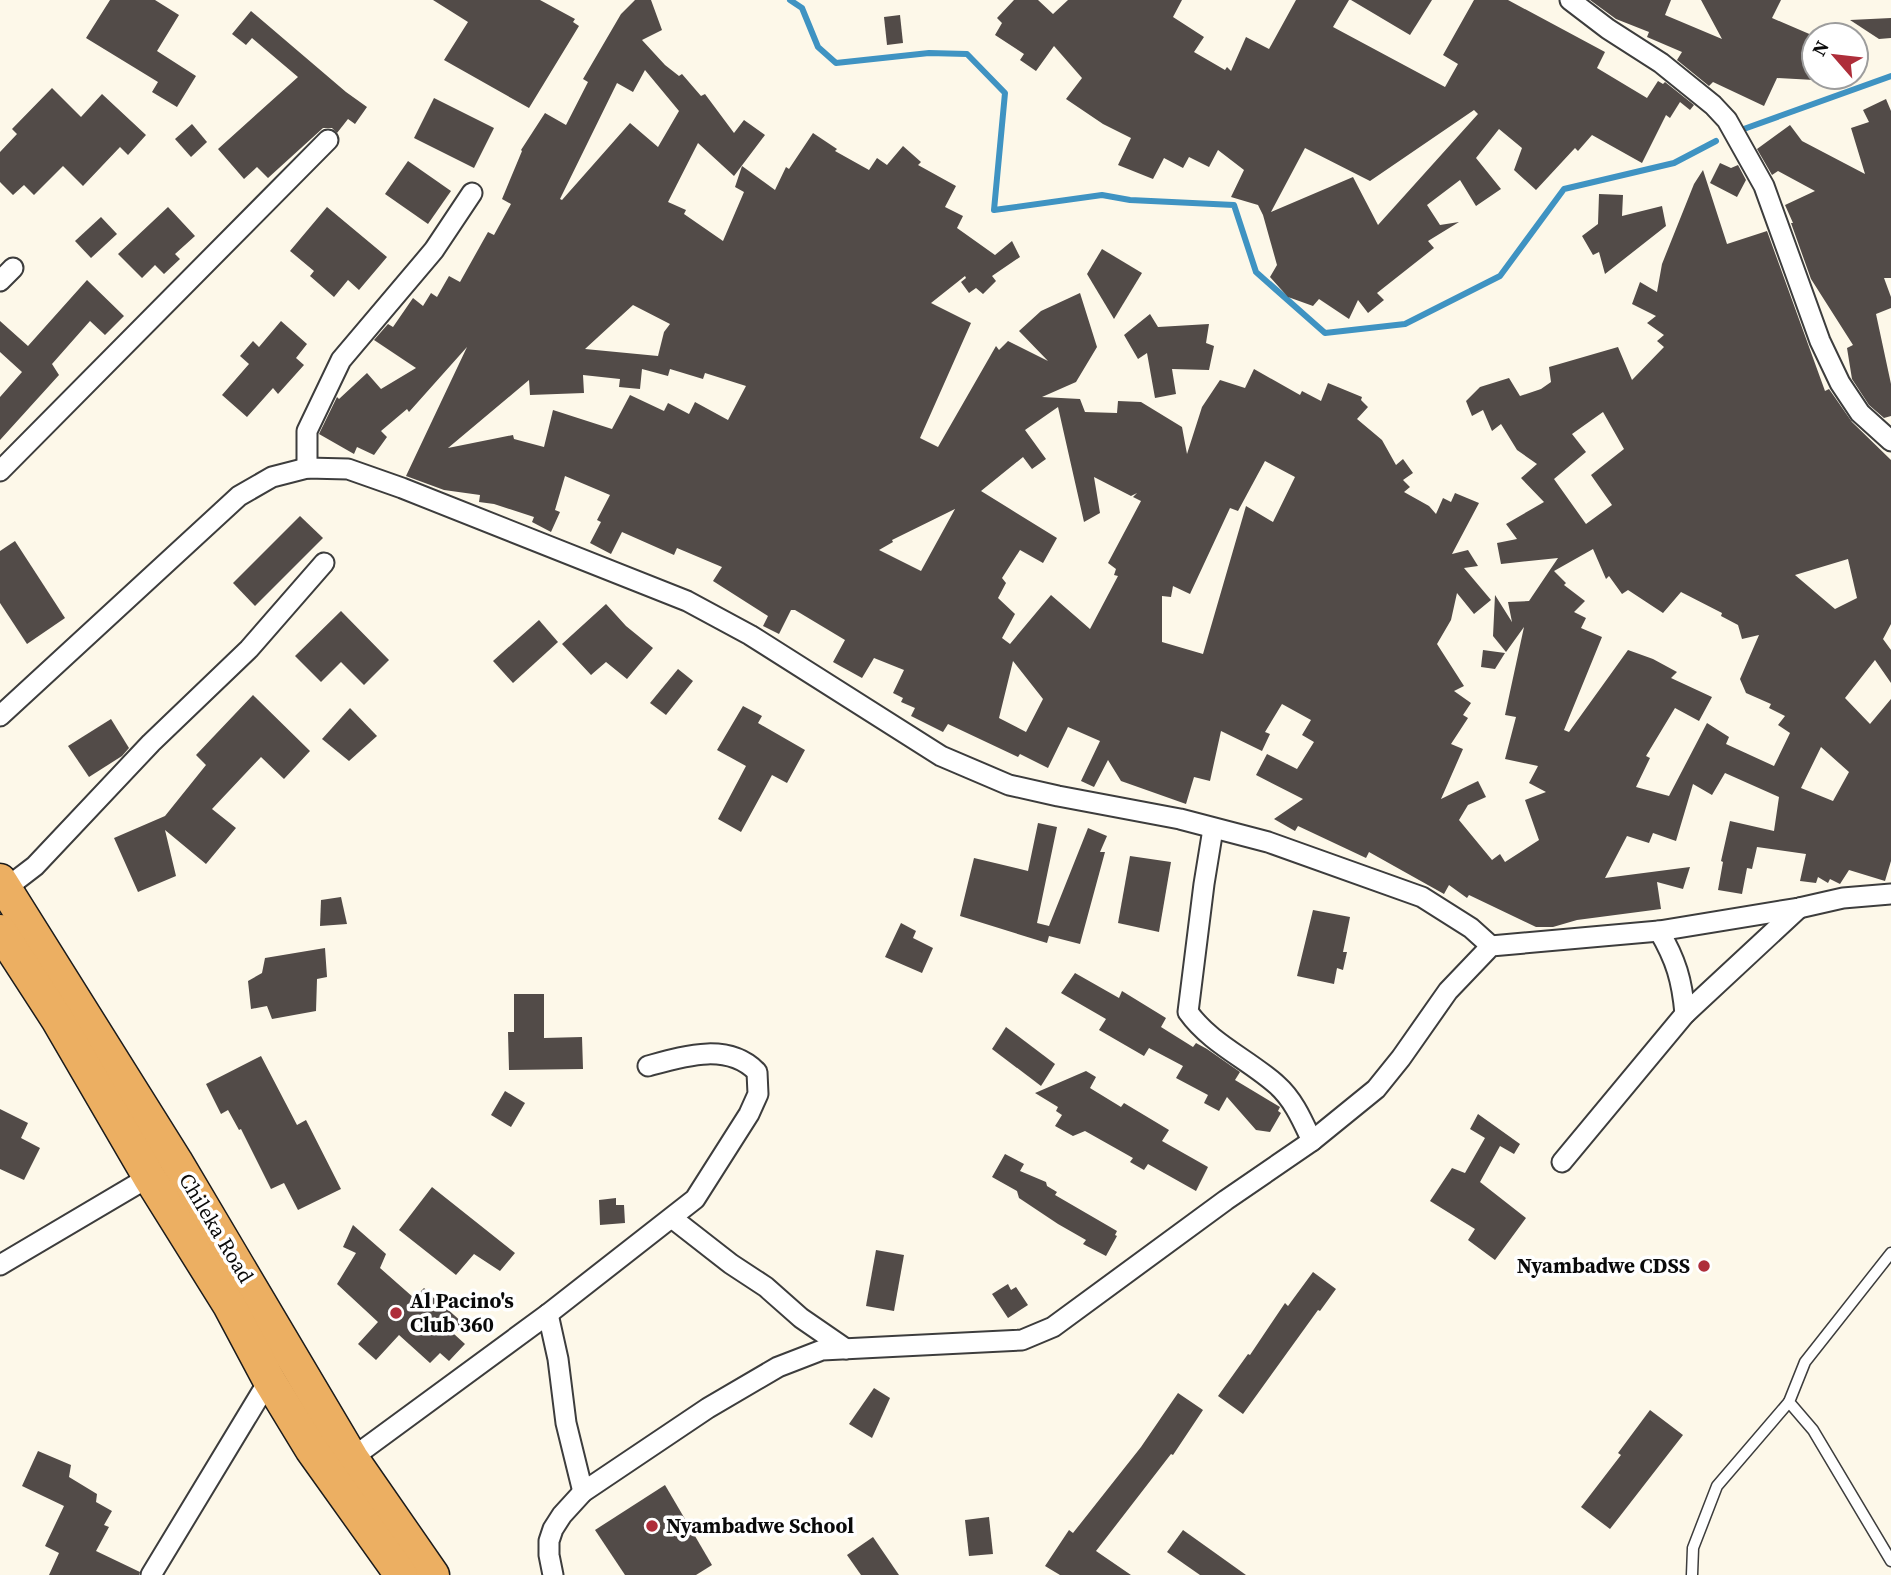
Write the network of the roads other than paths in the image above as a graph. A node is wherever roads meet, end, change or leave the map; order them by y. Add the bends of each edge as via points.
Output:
1 (1570, 0) edge
2 (327, 140) dead end
3 (472, 193) dead end
4 (1891, 441) edge
5 (307, 468) junction
6 (0, 471) edge
7 (324, 563) dead end
8 (0, 716) edge
9 (1213, 829) junction
10 (3, 885) edge
11 (1891, 894) edge
12 (1798, 908) junction
13 (0, 931) edge
14 (1658, 931) junction
15 (1491, 946) junction
16 (1685, 1014) junction
17 (648, 1066) dead end
18 (1312, 1141) junction
19 (1562, 1162) dead end
20 (149, 1177) junction
21 (672, 1218) junction
22 (1891, 1253) edge
23 (0, 1265) edge
24 (548, 1314) junction
25 (846, 1349) junction
26 (269, 1380) junction
27 (1789, 1402) junction
28 (352, 1458) junction
29 (583, 1492) junction
30 (1891, 1561) edge
31 (151, 1575) edge
32 (401, 1575) edge
33 (433, 1575) edge
34 (554, 1575) edge
35 (1692, 1575) edge

1 - 4 street via 1661,63 1727,120 1764,187 1815,330 1840,383 1860,413
2 - 6 street
3 - 5 street via 435,250 341,360 307,431
5 - 8 street via 272,477 239,496
5 - 9 street via 348,469 687,601 971,770 1021,788
7 - 10 street via 249,649 151,743 36,866
9 - 15 street via 1268,842 1422,897
9 - 18 street via 1188,1012 1208,1035 1278,1086
10 - 28 highway, Chileka Road via 176,1161
11 - 12 street
12 - 14 street
12 - 16 street
13 - 20 highway, Chileka Road
14 - 15 street
14 - 16 street via 1678,970
15 - 18 street via 1448,991 1376,1089
16 - 19 street
17 - 21 street via 684,1056 722,1054 746,1061 757,1072 758,1094 749,1114 695,1199
18 - 25 street via 1053,1327 1022,1340
20 - 23 street
20 - 26 highway, Chileka Road via 229,1305
21 - 24 street
21 - 25 street
22 - 27 lane via 1805,1362
24 - 28 street
24 - 29 street
25 - 29 street via 822,1350 778,1367
26 - 31 street
26 - 32 highway, Chileka Road via 311,1449
27 - 30 lane via 1813,1430
27 - 35 lane via 1717,1486 1693,1548
28 - 33 highway, Chileka Road
29 - 34 street via 562,1515 549,1541

